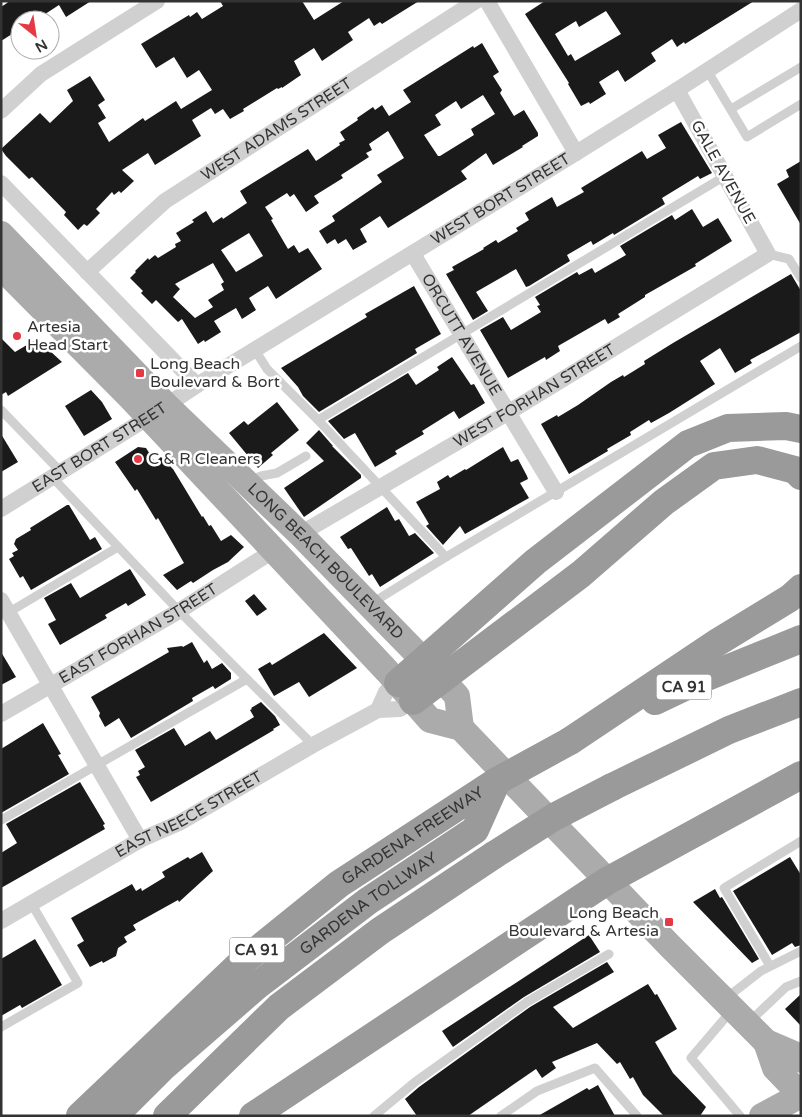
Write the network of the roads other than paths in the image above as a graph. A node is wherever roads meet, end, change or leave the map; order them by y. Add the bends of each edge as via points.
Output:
1 (157, 1) edge
2 (476, 1) edge
3 (487, 1) edge
4 (801, 10) edge
5 (801, 67) edge
6 (707, 70) junction
7 (677, 90) junction
8 (801, 104) edge
9 (731, 109) junction
10 (1, 111) edge
11 (576, 153) junction
12 (725, 176) junction
13 (1, 184) edge
14 (1, 234) edge
15 (413, 254) junction
16 (768, 254) junction
17 (1, 267) edge
18 (86, 272) junction
19 (801, 278) edge
20 (461, 334) junction
21 (801, 346) edge
22 (254, 350) junction
23 (197, 385) junction
24 (1, 410) edge
25 (158, 411) junction
26 (509, 412) junction
27 (318, 420) junction
28 (801, 429) edge
29 (306, 456) dead end
30 (56, 475) junction
31 (801, 476) edge
32 (245, 482) junction
33 (380, 488) junction
34 (556, 492) junction
35 (1, 509) edge
36 (300, 534) junction
37 (118, 547) junction
38 (273, 551) junction
39 (446, 557) junction
40 (801, 588) edge
41 (369, 604) junction
42 (4, 610) edge
43 (179, 611) junction
44 (801, 639) edge
45 (433, 670) junction
46 (246, 679) junction
47 (51, 686) junction
48 (406, 692) junction
49 (801, 702) edge
50 (378, 710) junction
51 (1, 714) edge
52 (461, 728) junction
53 (570, 741) junction
54 (312, 745) junction
55 (96, 765) junction
56 (801, 775) edge
57 (497, 781) junction
58 (1, 820) edge
59 (140, 840) junction
60 (801, 841) edge
61 (607, 881) junction
62 (31, 903) junction
63 (1, 921) edge
64 (801, 951) edge
65 (609, 954) dead end
66 (770, 966) junction
67 (801, 981) edge
68 (735, 1010) junction
69 (1, 1027) edge
70 (766, 1042) junction
71 (799, 1053) edge
72 (230, 1054) junction
73 (801, 1095) edge
74 (80, 1116) edge
75 (114, 1116) edge
76 (127, 1116) edge
77 (167, 1116) edge
78 (253, 1116) edge
79 (374, 1116) edge
80 (501, 1116) edge
81 (638, 1116) edge
82 (740, 1116) edge
83 (762, 1116) edge

1 - 10 street via 42,74
2 - 18 street, WEST ADAMS STREET via 165,201
3 - 11 street
4 - 6 street, WEST BORT STREET
5 - 9 lane
6 - 7 street, WEST BORT STREET
6 - 9 lane
7 - 11 street, WEST BORT STREET
7 - 12 street, GALE AVENUE
8 - 9 lane via 747,137
11 - 15 street, WEST BORT STREET
12 - 16 street, GALE AVENUE
12 - 20 lane
13 - 18 street
14 - 25 main road, LONG BEACH BOULEVARD
15 - 20 street, ORCUTT AVENUE
15 - 22 street, WEST BORT STREET
16 - 19 lane via 789,259
16 - 26 street, WEST FORHAN STREET
17 - 25 main road, LONG BEACH BOULEVARD via 87,353
18 - 23 street
20 - 26 street, ORCUTT AVENUE
20 - 27 lane
21 - 34 lane
22 - 23 street, WEST BORT STREET
22 - 27 lane via 267,369
23 - 25 street, EAST BORT STREET
24 - 30 lane
25 - 30 street, EAST BORT STREET
25 - 32 main road, LONG BEACH BOULEVARD
25 - 38 main road, LONG BEACH BOULEVARD
26 - 33 street, WEST FORHAN STREET
26 - 34 street, ORCUTT AVENUE
27 - 33 lane
28 - 45 highway via 786,426 728,428 688,444 535,562
29 - 32 lane via 277,473
30 - 35 street, EAST BORT STREET
30 - 37 lane
31 - 45 highway via 795,470 757,460 714,466 664,502 580,574
32 - 36 main road, LONG BEACH BOULEVARD
33 - 36 street, WEST FORHAN STREET
33 - 39 lane
34 - 39 lane
36 - 41 main road, LONG BEACH BOULEVARD
37 - 42 lane
37 - 43 lane
38 - 43 street, EAST FORHAN STREET
38 - 48 main road, LONG BEACH BOULEVARD
39 - 41 lane
40 - 53 highway
41 - 45 main road, LONG BEACH BOULEVARD
42 - 47 street
43 - 46 lane
43 - 47 street, EAST FORHAN STREET
44 - 53 highway, GARDENA FREEWAY / CA 91 via 697,681
45 - 48 highway
45 - 52 main road, LONG BEACH BOULEVARD via 457,696
46 - 54 lane
46 - 55 lane
47 - 51 street, EAST FORHAN STREET
47 - 55 street
48 - 50 street via 386,692
48 - 50 street, EAST NEECE STREET via 400,709
48 - 52 main road, LONG BEACH BOULEVARD via 430,720
49 - 72 highway, bridge via 729,730 554,817 380,931 278,1007
50 - 54 street, EAST NEECE STREET
52 - 61 main road
53 - 57 highway, GARDENA FREEWAY / CA 91, bridge
54 - 59 street, EAST NEECE STREET via 179,823
55 - 58 lane
55 - 59 street
56 - 61 highway
57 - 74 highway, GARDENA FREEWAY / CA 91 via 340,884 241,963
57 - 75 highway, GARDENA TOLLWAY via 475,830 368,901 259,984 162,1068
59 - 62 street, EAST NEECE STREET
60 - 66 lane via 724,888
61 - 68 main road
61 - 78 highway
62 - 63 street, EAST NEECE STREET
62 - 69 lane via 78,983
64 - 66 lane
65 - 79 lane via 526,1002 414,1082
66 - 68 lane via 761,971
67 - 68 lane
68 - 70 main road
68 - 82 lane via 691,1058
70 - 71 main road
70 - 73 main road via 775,1068
72 - 76 highway via 181,1066
72 - 77 highway
73 - 83 main road
80 - 81 lane via 537,1091 595,1068

